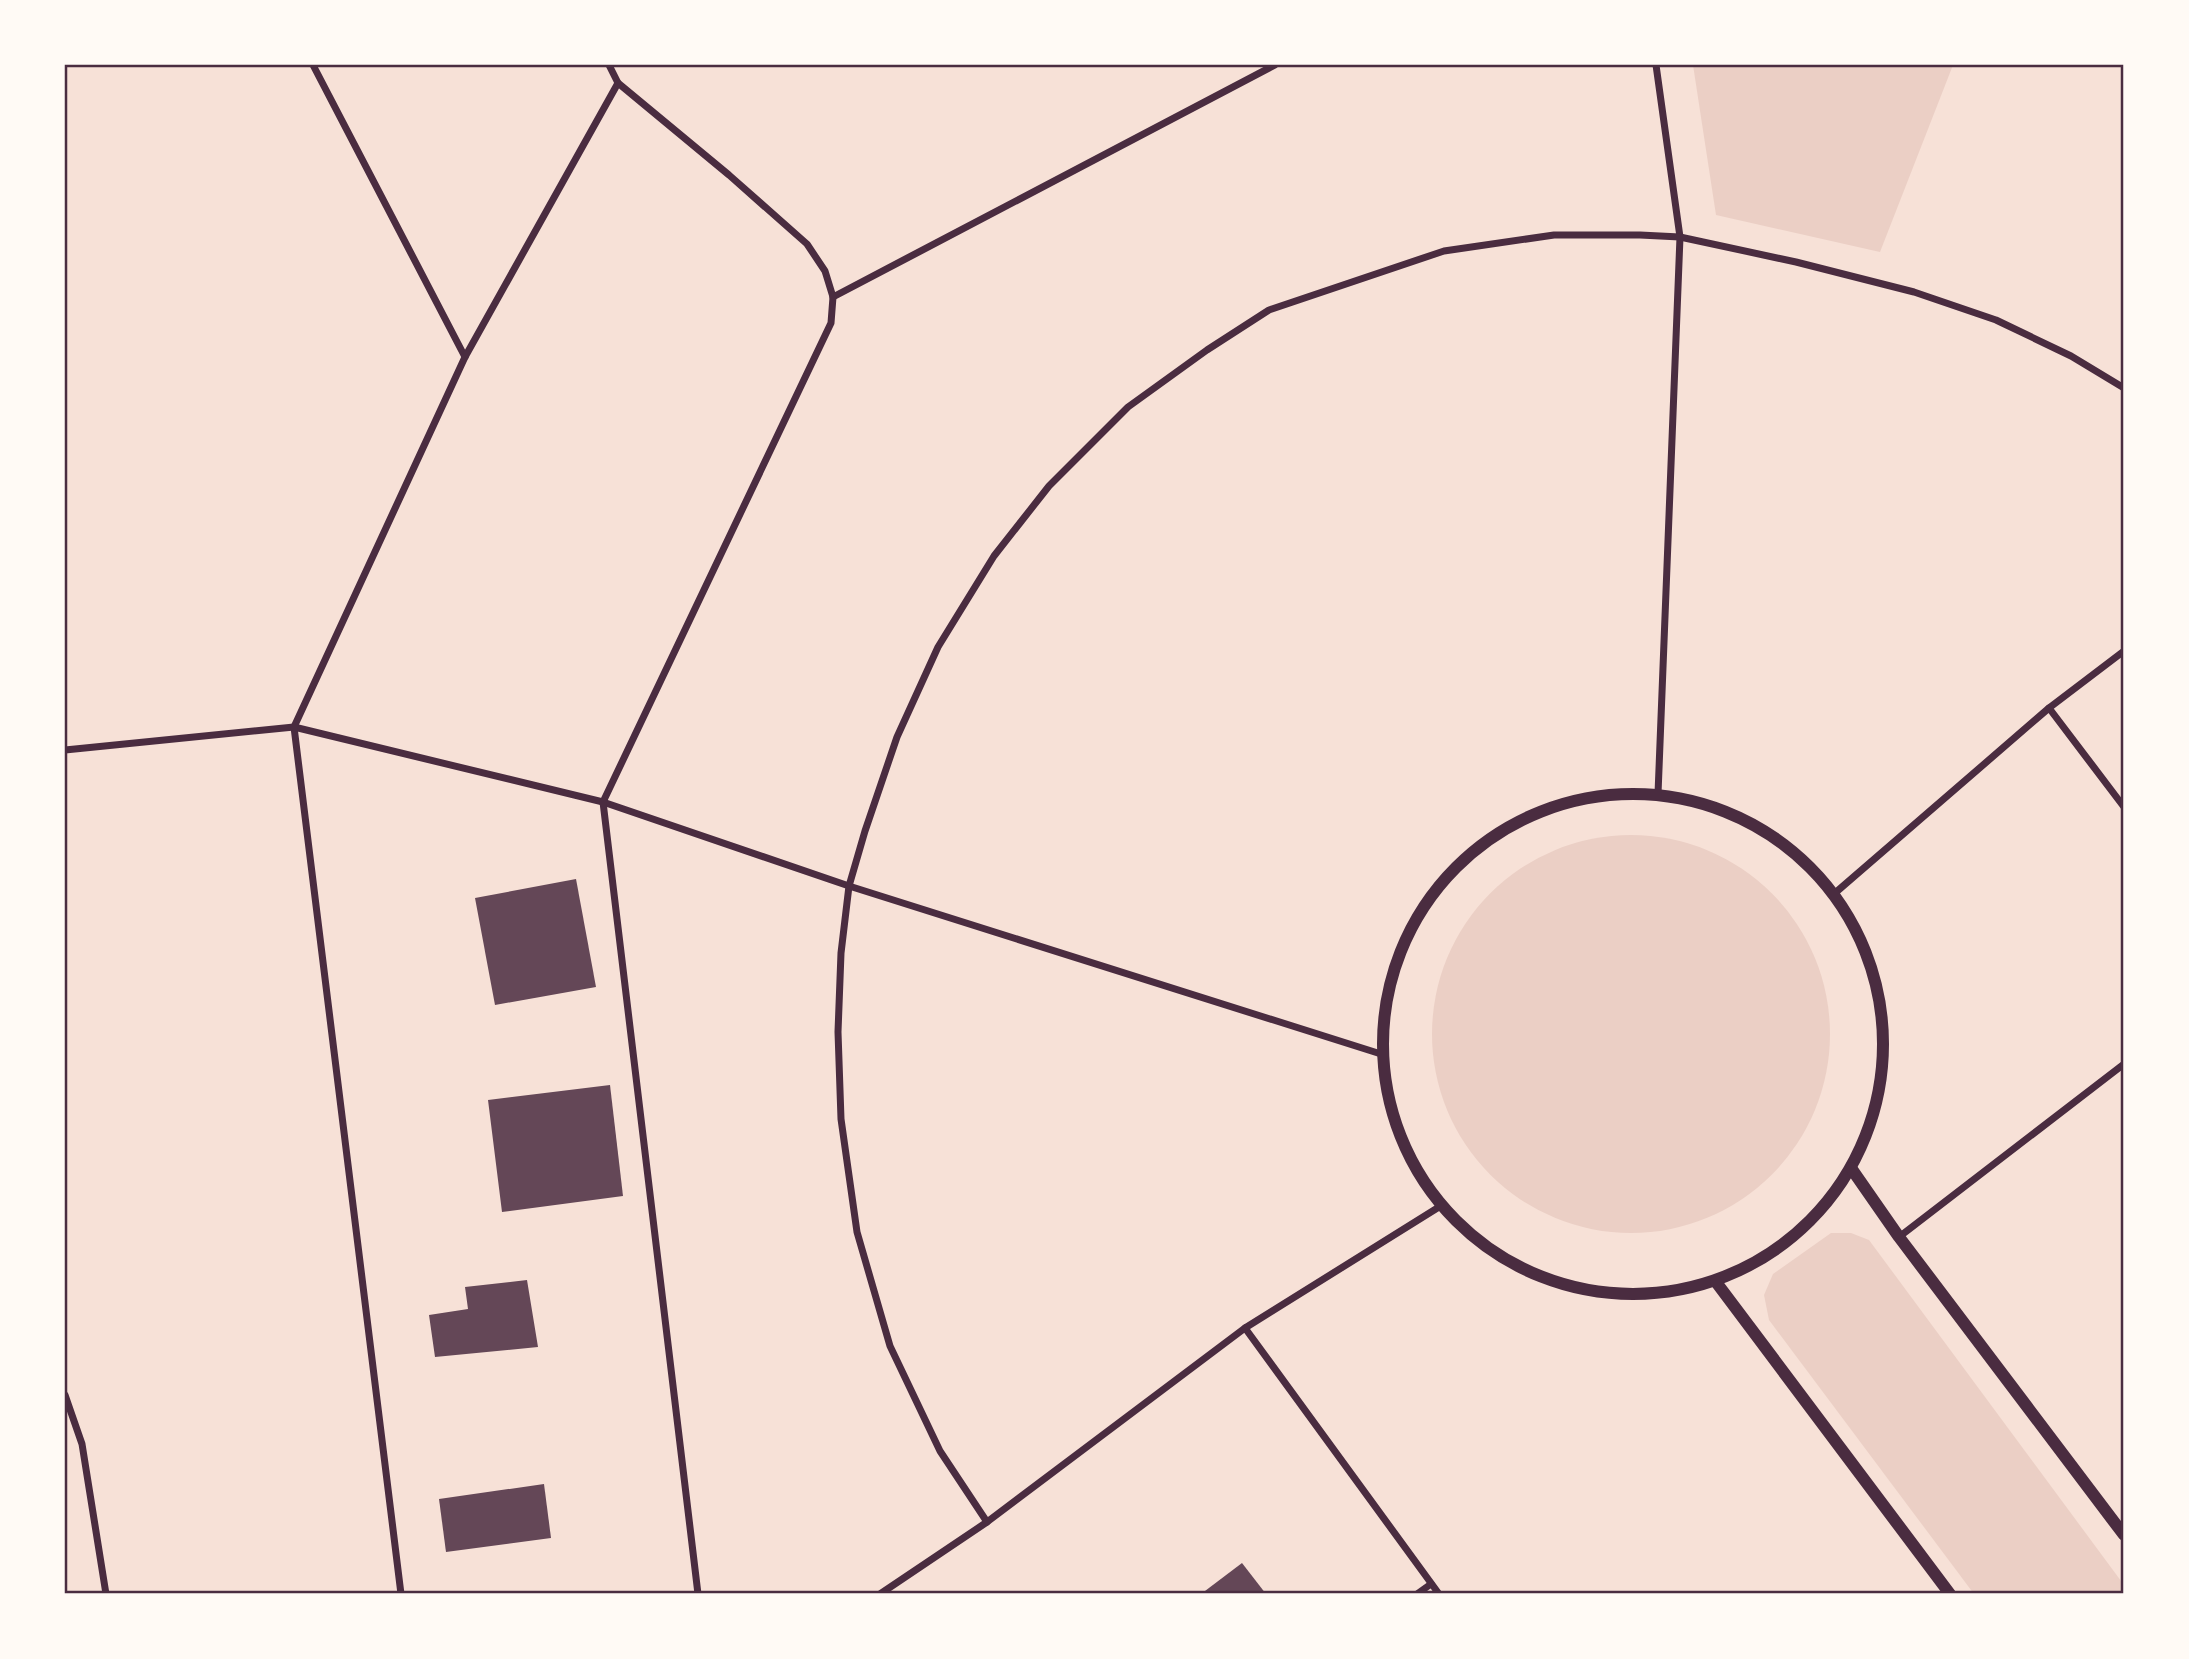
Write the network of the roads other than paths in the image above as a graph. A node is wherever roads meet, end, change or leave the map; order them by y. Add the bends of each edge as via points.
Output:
1 (313, 65) edge
2 (609, 65) edge
3 (1275, 65) edge
4 (1656, 65) edge
5 (618, 83) junction
6 (1680, 237) junction
7 (834, 297) junction
8 (466, 357) junction
9 (2124, 388) edge
10 (2124, 651) edge
11 (2049, 708) junction
12 (294, 727) junction
13 (65, 750) edge
14 (1658, 794) junction
15 (603, 802) junction
16 (2124, 807) edge
17 (849, 886) junction
18 (1835, 893) junction
19 (1381, 1054) junction
20 (2124, 1064) edge
21 (1851, 1168) junction
22 (1439, 1208) junction
23 (1899, 1237) junction
24 (1716, 1282) junction
25 (1245, 1328) junction
26 (65, 1395) edge
27 (987, 1522) junction
28 (2124, 1535) edge
29 (1431, 1584) junction
30 (106, 1594) edge
31 (401, 1594) edge
32 (698, 1594) edge
33 (880, 1594) edge
34 (1417, 1594) edge
35 (1439, 1594) edge
36 (1950, 1594) edge

1 - 8 street
2 - 5 street
3 - 7 street
4 - 6 street
5 - 7 street via 807,244 825,271
5 - 8 street
6 - 9 street via 1914,292 1996,320
6 - 14 street
6 - 17 street via 1554,235 1444,251 1269,310 1128,407 1049,485 994,556 938,647 897,737
7 - 15 street via 831,323
8 - 12 street
10 - 11 street
11 - 16 street
11 - 18 street
12 - 13 street
12 - 15 street
12 - 31 street
14 - 18 street via 1707,803 1779,838
14 - 19 street via 1628,792 1550,807 1480,845 1425,903 1391,975
15 - 17 street
15 - 32 street
17 - 19 street
17 - 27 street via 838,1032 841,1119 857,1232 890,1346 940,1451
18 - 21 street via 1870,958 1883,1028 1878,1101
19 - 22 street via 1398,1136
20 - 23 street
21 - 23 street
21 - 24 street via 1825,1206 1793,1237 1757,1263
22 - 24 street via 1497,1258 1566,1288 1641,1296
22 - 25 street
23 - 28 street
24 - 36 street
25 - 27 street
25 - 29 street
26 - 30 street via 82,1444
27 - 33 street
29 - 34 street
29 - 35 street

